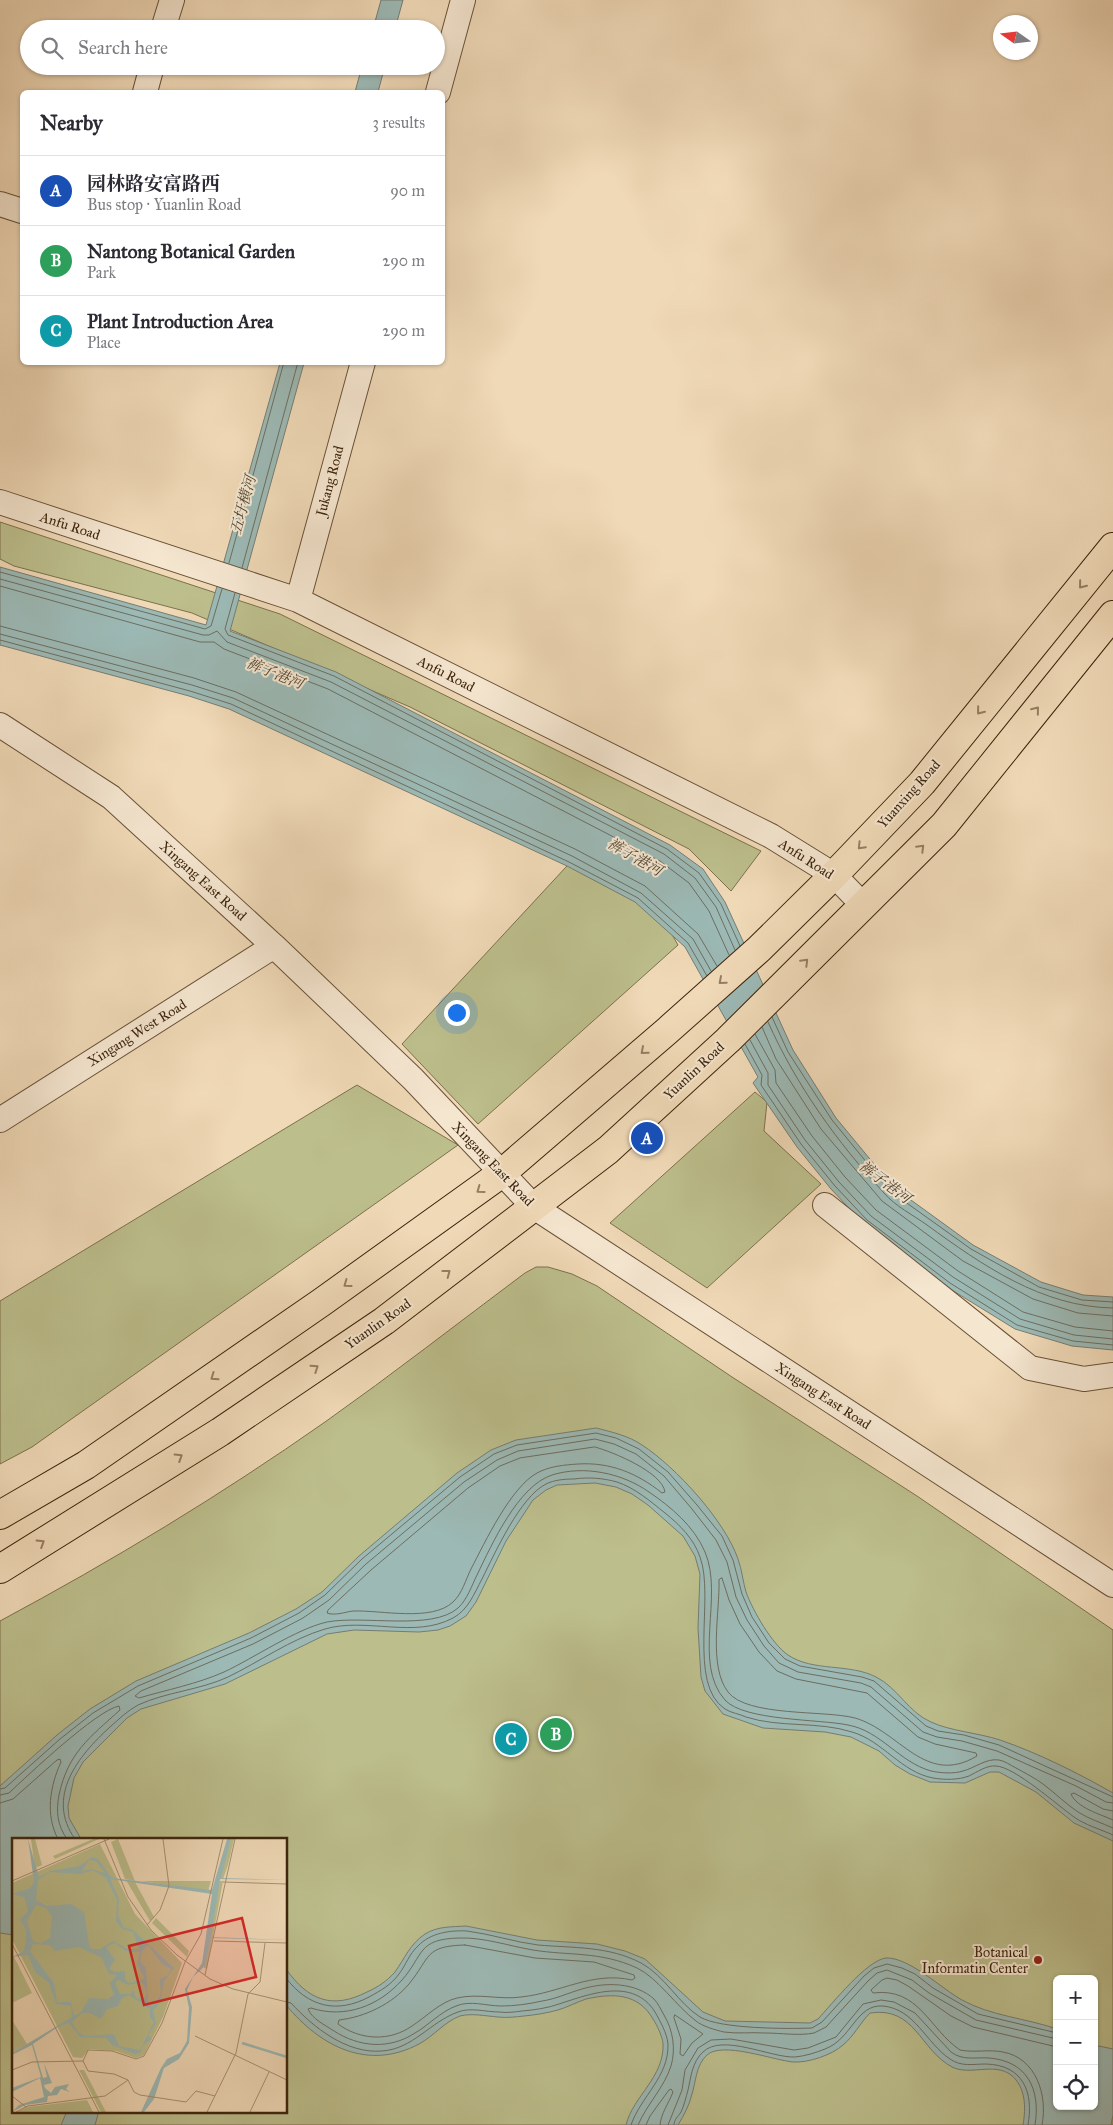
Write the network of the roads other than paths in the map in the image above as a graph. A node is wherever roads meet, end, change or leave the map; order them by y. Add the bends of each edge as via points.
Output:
1 (172, 0) edge
2 (463, 0) edge
3 (166, 20) edge
4 (445, 66) edge
5 (149, 75) edge
6 (443, 75) edge
7 (145, 90) edge
8 (439, 90) edge
9 (0, 204) edge
10 (20, 210) edge
11 (362, 365) edge
12 (0, 502) edge
13 (1113, 547) edge
14 (298, 600) junction
15 (1113, 614) edge
16 (0, 725) edge
17 (834, 875) junction
18 (863, 905) junction
19 (274, 946) junction
20 (0, 1120) edge
21 (502, 1173) junction
22 (825, 1205) dead end
23 (534, 1207) junction
24 (1113, 1375) edge
25 (0, 1515) edge
26 (0, 1569) edge
27 (1113, 1586) edge

1 - 3 street
2 - 4 street
5 - 7 street
6 - 8 street
9 - 10 street
11 - 14 street, Jukang Road
12 - 14 street, Anfu Road
13 -> 17 main road, Yuanxing Road via 922,783
14 - 17 street, Anfu Road via 771,836
18 -> 15 main road via 944,825
16 - 19 street, Xingang East Road via 111,797
17 - 18 street, Anfu Road
17 -> 21 main road, Yuanxing Road via 759,949
23 -> 18 main road, Yuanlin Road via 608,1150 728,1040
19 - 20 street, Xingang West Road
19 - 21 street, Xingang East Road via 413,1079
21 - 23 street, Xingang East Road
21 -> 25 main road via 86,1465
22 - 24 street via 1030,1368 1084,1379
26 -> 23 main road, Yuanlin Road via 220,1432 376,1327
23 - 27 street, Xingang East Road

